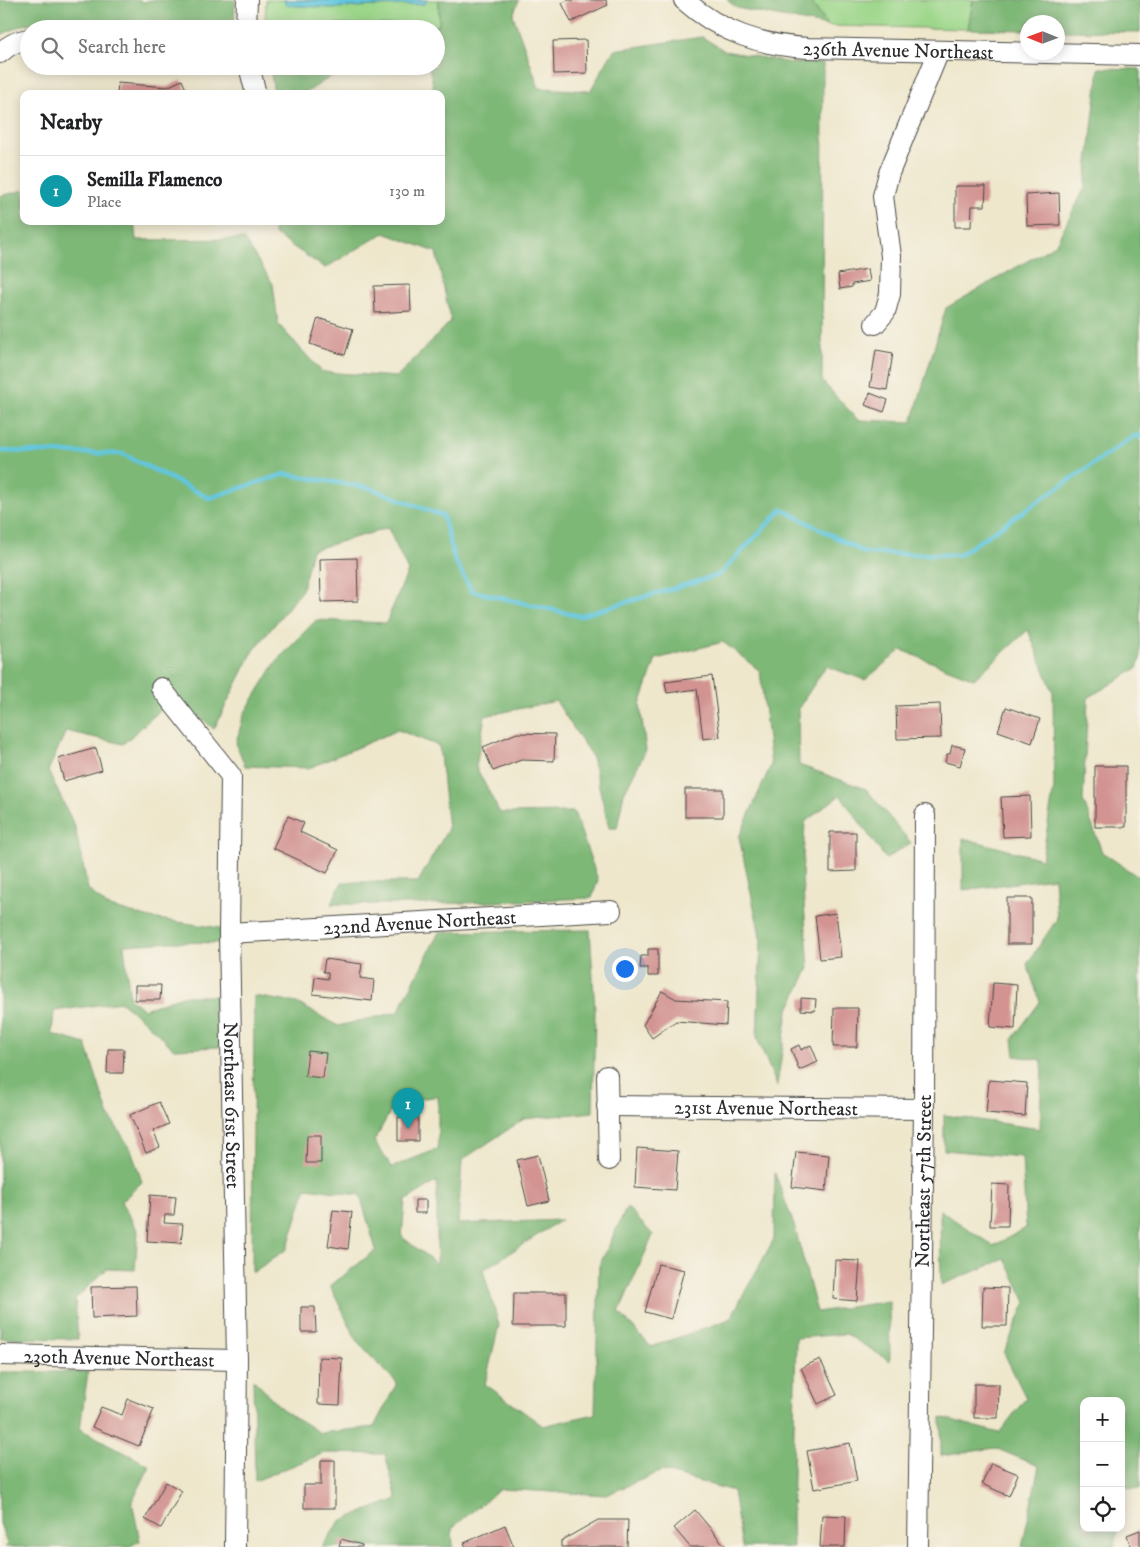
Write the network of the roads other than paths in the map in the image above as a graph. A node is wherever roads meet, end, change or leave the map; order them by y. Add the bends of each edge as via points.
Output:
1 (248, 0) edge
2 (690, 5) edge
3 (247, 20) edge
4 (20, 40) edge
5 (939, 51) junction
6 (0, 53) edge
7 (1140, 55) edge
8 (250, 75) edge
9 (255, 90) edge
10 (875, 324) dead end
11 (161, 688) dead end
12 (925, 815) dead end
13 (611, 911) dead end
14 (229, 932) junction
15 (607, 1076) dead end
16 (607, 1106) junction
17 (924, 1109) junction
18 (608, 1160) dead end
19 (0, 1354) edge
20 (237, 1360) junction
21 (235, 1547) edge
22 (918, 1547) edge

1 - 3 street
2 - 5 street, 236th Avenue Northeast via 730,31 783,46
4 - 6 street
5 - 7 street, 236th Avenue Northeast
5 - 10 street via 889,173 883,196 891,256 890,294 885,312
8 - 9 street
11 - 14 street, Northeast 61st Street via 231,776
12 - 17 street, Northeast 57th Street
13 - 14 street, 232nd Avenue Northeast
14 - 20 street, Northeast 61st Street
15 - 16 street
16 - 17 street, 231st Avenue Northeast
16 - 18 street
17 - 22 street, Northeast 57th Street
19 - 20 street, 230th Avenue Northeast
20 - 21 street, Northeast 61st Street

